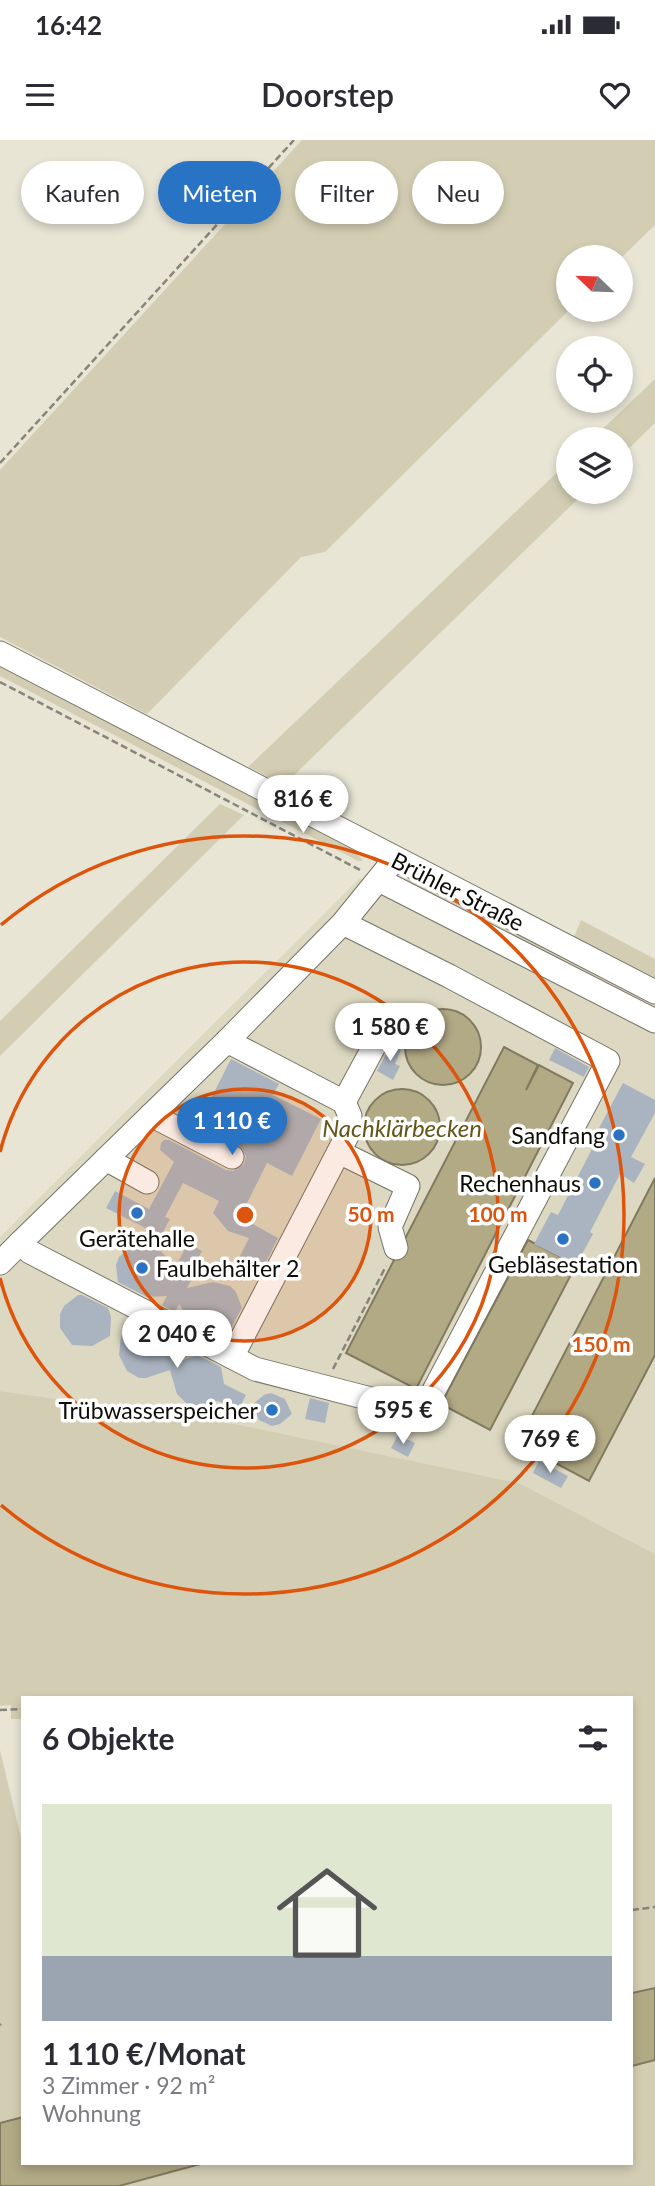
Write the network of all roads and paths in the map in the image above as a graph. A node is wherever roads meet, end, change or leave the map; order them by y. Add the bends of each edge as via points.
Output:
1 (294, 140) edge
2 (0, 463) edge
3 (0, 653) edge
4 (0, 682) edge
5 (395, 859) junction
6 (379, 880) junction
7 (343, 923) junction
8 (655, 992) edge
9 (655, 1021) edge
10 (378, 1039) dead end
11 (228, 1041) junction
12 (344, 1102) junction
13 (151, 1115) junction
14 (339, 1152) junction
15 (232, 1157) dead end
16 (106, 1159) junction
17 (147, 1182) dead end
18 (21, 1242) junction
19 (396, 1248) joint
20 (0, 1263) edge
21 (232, 1357) junction
22 (324, 1387) junction
23 (21, 1709) edge
24 (0, 1710) edge
25 (655, 1907) edge
26 (633, 1909) edge

1 - 2 path
3 - 5 street, Brühler Straße
4 - 6 path
5 - 6 street
5 - 8 street, Brühler Straße
6 - 7 street
6 - 9 street
7 - 11 street
7 - 22 street via 608,1061 420,1417 398,1406
10 - 12 street
11 - 12 street
11 - 13 street
12 - 14 street via 350,1130
13 - 15 street
13 - 16 street
14 - 19 street via 408,1186 390,1227
14 - 21 street
16 - 17 street
16 - 18 street
18 - 20 street
18 - 21 street via 30,1252
19 - 22 path
21 - 22 street via 255,1369
23 - 24 path
25 - 26 path

